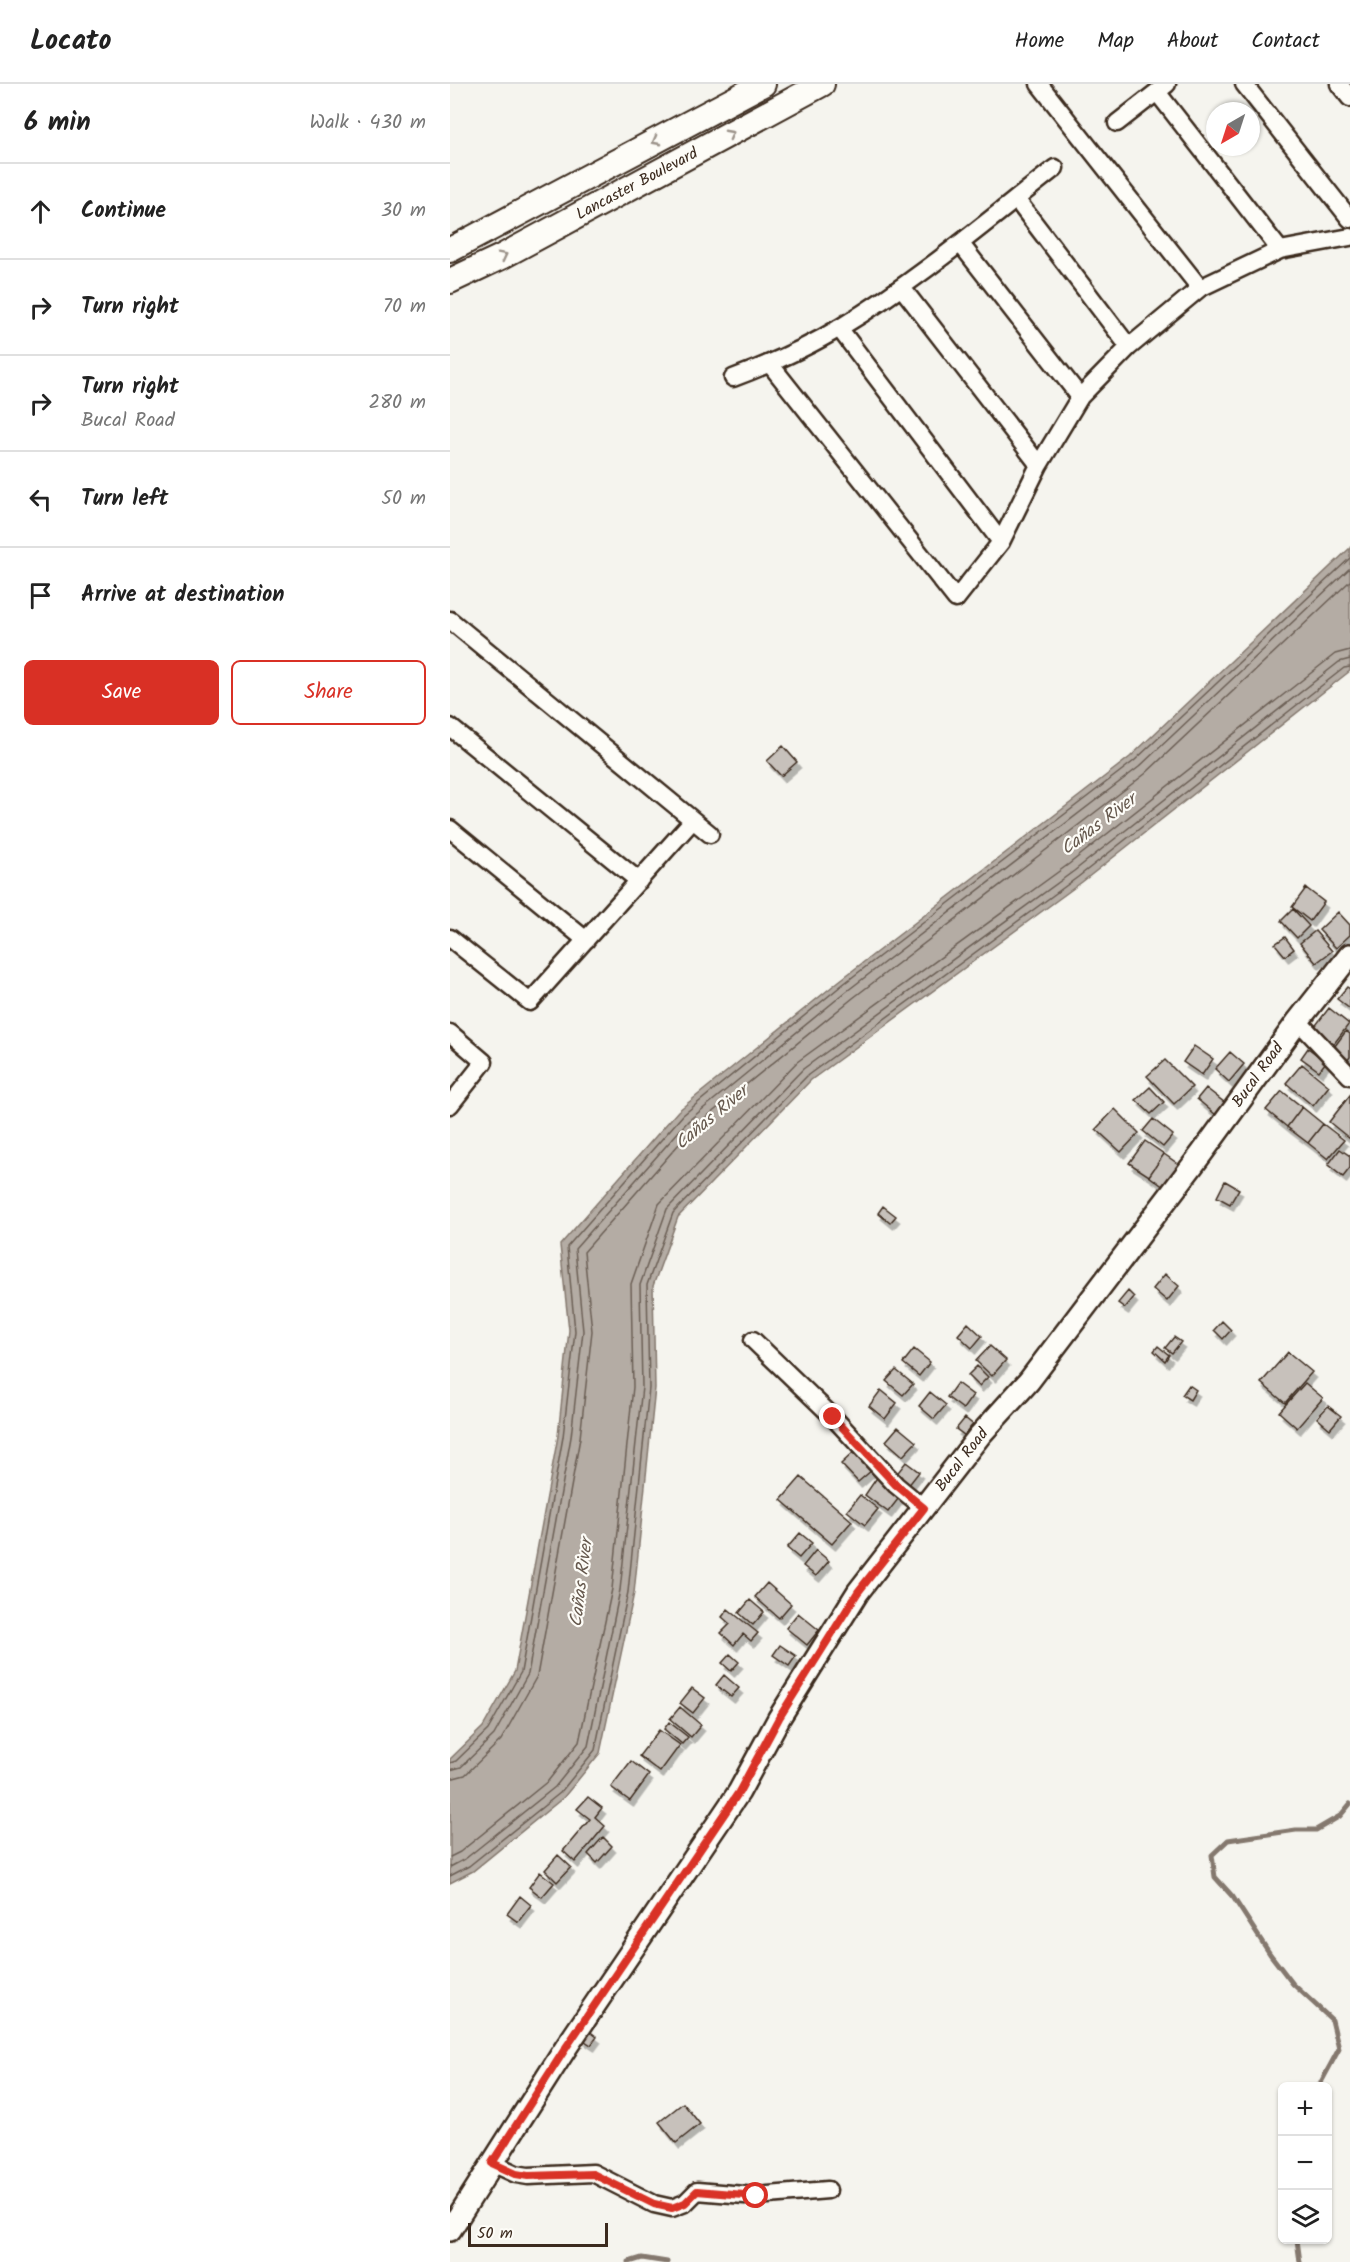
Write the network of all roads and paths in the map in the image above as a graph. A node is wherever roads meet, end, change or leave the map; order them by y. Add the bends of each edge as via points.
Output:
1 (763, 84) edge
2 (822, 84) edge
3 (1039, 84) edge
4 (1244, 84) edge
5 (1339, 84) edge
6 (1162, 88) edge
7 (1350, 98) edge
8 (1117, 123) dead end
9 (1055, 168) dead end
10 (1016, 199) junction
11 (1350, 219) edge
12 (1350, 237) edge
13 (960, 243) junction
14 (450, 250) edge
15 (1280, 250) junction
16 (450, 281) edge
17 (902, 288) junction
18 (1200, 288) junction
19 (839, 328) junction
20 (1129, 347) junction
21 (770, 364) junction
22 (733, 378) dead end
23 (1080, 397) junction
24 (1040, 465) junction
25 (1001, 542) junction
26 (450, 620) edge
27 (450, 727) edge
28 (693, 820) junction
29 (450, 829) edge
30 (710, 834) dead end
31 (639, 881) junction
32 (450, 938) edge
33 (586, 940) junction
34 (1350, 955) edge
35 (1298, 1021) junction
36 (450, 1033) edge
37 (1350, 1077) edge
38 (450, 1105) edge
39 (753, 1341) dead end
40 (924, 1508) junction
41 (492, 2163) junction
42 (828, 2190) dead end
43 (450, 2230) edge

1 -> 14 main road, Lancaster Boulevard
16 -> 2 main road, Lancaster Boulevard
3 - 18 street
4 - 11 street
5 - 7 street
6 - 8 street
6 - 15 street
9 - 10 street
10 - 13 street
10 - 20 street
12 - 15 street
13 - 17 street
13 - 23 street
15 - 18 street
17 - 19 street
17 - 24 street
18 - 20 street
19 - 21 street
19 - 25 street
20 - 23 street
21 - 22 street
21 - 25 street via 956,599
23 - 24 street
24 - 25 street
26 - 28 street
27 - 31 street
28 - 30 street
28 - 31 street
29 - 33 street
31 - 33 street
32 - 33 street via 530,1002
34 - 35 street, Bucal Road
35 - 37 street
35 - 40 street, Bucal Road via 1029,1381 980,1435
36 - 38 street via 484,1062
39 - 40 street via 833,1417 896,1485
40 - 41 street, Bucal Road via 858,1592 779,1718 739,1792
41 - 42 street via 528,2176 593,2174 654,2204 672,2208 685,2203 697,2191 756,2196
41 - 43 street, Bucal Road

